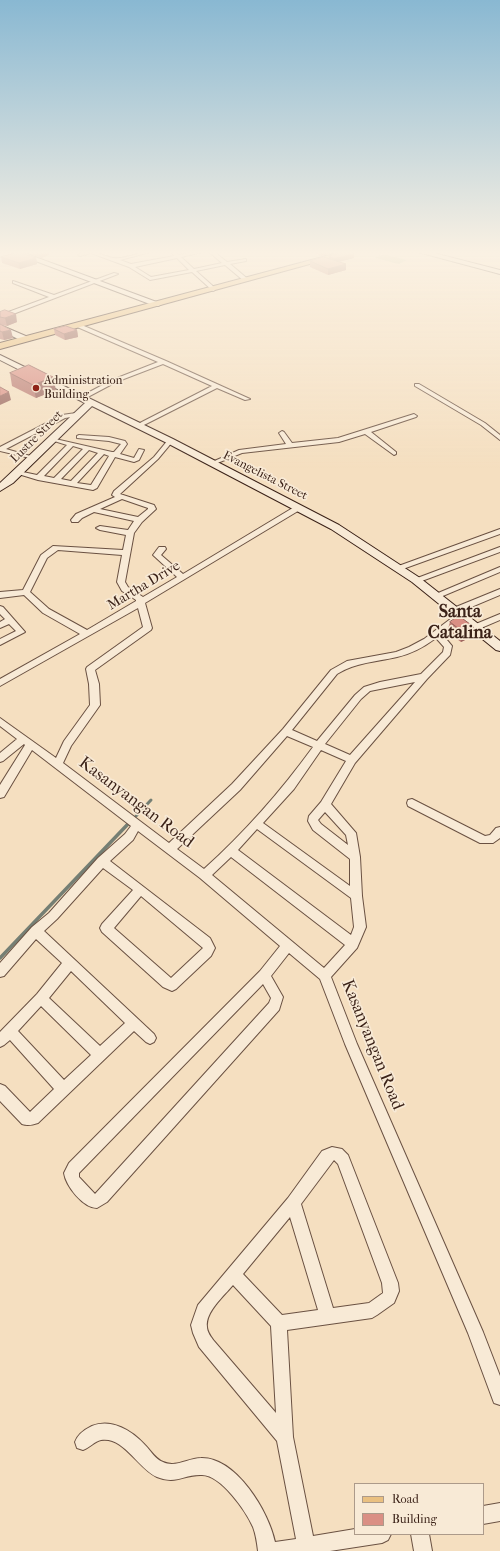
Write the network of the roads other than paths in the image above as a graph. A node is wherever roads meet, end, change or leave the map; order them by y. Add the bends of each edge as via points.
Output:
1 (83, 323) edge
2 (77, 325) junction
3 (0, 328) edge
4 (25, 339) junction
5 (0, 346) edge
6 (0, 357) edge
7 (164, 362) junction
8 (417, 385) dead end
9 (218, 386) junction
10 (247, 399) dead end
11 (86, 400) junction
12 (76, 415) junction
13 (414, 416) dead end
14 (138, 426) junction
15 (367, 432) junction
16 (282, 433) dead end
17 (79, 437) dead end
18 (500, 438) edge
19 (53, 439) junction
20 (170, 441) junction
21 (72, 444) junction
22 (290, 445) junction
23 (88, 448) junction
24 (141, 450) dead end
25 (103, 452) junction
26 (394, 453) dead end
27 (115, 454) junction
28 (32, 458) junction
29 (213, 463) junction
30 (18, 473) junction
31 (38, 478) junction
32 (55, 481) junction
33 (72, 484) junction
34 (0, 488) edge
35 (122, 497) junction
36 (299, 508) junction
37 (94, 510) junction
38 (75, 520) dead end
39 (140, 520) junction
40 (100, 528) dead end
41 (500, 531) edge
42 (130, 533) junction
43 (162, 549) dead end
44 (500, 549) edge
45 (126, 553) junction
46 (397, 568) junction
47 (500, 569) edge
48 (183, 578) junction
49 (416, 580) junction
50 (26, 592) junction
51 (500, 592) edge
52 (0, 595) edge
53 (435, 596) junction
54 (141, 600) junction
55 (0, 609) edge
56 (457, 614) junction
57 (500, 617) edge
58 (10, 620) junction
59 (0, 624) edge
60 (474, 628) junction
61 (436, 633) junction
62 (87, 634) junction
63 (0, 642) edge
64 (500, 647) edge
65 (424, 677) junction
66 (0, 683) edge
67 (0, 722) edge
68 (286, 731) junction
69 (27, 741) junction
70 (319, 745) junction
71 (0, 758) edge
72 (352, 760) junction
73 (57, 765) junction
74 (0, 794) edge
75 (412, 803) dead end
76 (325, 806) junction
77 (256, 823) junction
78 (137, 826) junction
79 (500, 831) edge
80 (170, 849) junction
81 (231, 851) junction
82 (355, 858) junction
83 (102, 861) junction
84 (204, 875) junction
85 (140, 889) junction
86 (356, 896) junction
87 (36, 931) junction
88 (353, 944) junction
89 (288, 945) junction
90 (70, 963) junction
91 (0, 972) edge
92 (264, 975) junction
93 (325, 976) junction
94 (41, 998) junction
95 (134, 1023) junction
96 (9, 1030) junction
97 (150, 1038) dead end
98 (0, 1041) edge
99 (100, 1055) junction
100 (63, 1089) junction
101 (0, 1091) edge
102 (293, 1203) junction
103 (233, 1274) junction
104 (328, 1316) junction
105 (279, 1323) junction
106 (500, 1397) edge
107 (286, 1437) junction
108 (83, 1442) dead end
109 (500, 1512) edge
110 (484, 1515) edge
111 (377, 1535) edge
112 (420, 1535) edge
113 (306, 1549) edge
114 (267, 1551) edge
115 (274, 1551) edge
116 (423, 1551) edge

1 - 2 main road
2 - 4 main road
2 - 7 street
3 - 4 main road
4 - 5 main road
6 - 11 main road, Evangelista Street
7 - 9 street
7 - 11 street via 119,378
8 - 18 street via 483,424
9 - 10 street
9 - 14 street
11 - 12 main road, Lustre Street
11 - 14 main road, Evangelista Street
12 - 19 main road, Lustre Street
12 - 28 street via 64,416 2,449
13 - 15 street
14 - 20 main road, Evangelista Street
15 - 22 street via 339,440
15 - 26 street
16 - 22 street
17 - 27 street via 123,442
19 - 21 street
19 - 28 main road, Lustre Street
20 - 29 main road, Evangelista Street
20 - 35 street via 156,458 117,493 116,495
21 - 23 street
21 - 31 street
22 - 29 street via 241,451
23 - 25 street
23 - 32 street
24 - 27 street via 135,459
25 - 27 street
25 - 33 street
27 - 33 street via 95,487
28 - 30 main road, Lustre Street
29 - 36 main road, Evangelista Street
30 - 31 street
30 - 34 main road, Lustre Street
31 - 32 street
32 - 33 street
35 - 37 street
35 - 39 street via 151,507 152,509
36 - 46 main road, Evangelista Street via 351,537
36 - 48 street, Martha Drive
37 - 38 street
37 - 39 street
39 - 42 street
40 - 42 street
41 - 46 street
42 - 45 street
43 - 48 street via 157,555
44 - 49 street
45 - 50 street via 56,548 44,556
45 - 54 street via 121,582 125,589
46 - 49 main road, Evangelista Street
47 - 53 street
48 - 54 street, Martha Drive
49 - 53 main road, Evangelista Street
50 - 52 street
50 - 62 street via 42,609
51 - 56 street
53 - 56 main road, Evangelista Street
54 - 62 street, Martha Drive
54 - 73 street via 148,628 90,669 95,706 67,744
55 - 58 street
56 - 60 main road, Evangelista Street
56 - 61 street
57 - 60 street
58 - 59 street
58 - 63 street via 21,632
60 - 64 main road, Evangelista Street
61 - 65 street via 449,649
61 - 68 street via 407,652 341,667 334,672
62 - 66 street, Martha Drive
65 - 70 street via 367,689
65 - 72 street
67 - 69 street, Kasanyangan Road
68 - 70 street
68 - 80 street via 236,787
69 - 71 street
69 - 73 street, Kasanyangan Road
69 - 74 street
70 - 72 street
70 - 77 street via 290,786
72 - 76 street
73 - 78 street, Kasanyangan Road
75 - 79 street via 484,840 493,839
76 - 82 street via 351,833
76 - 82 street via 313,821
77 - 81 street
77 - 86 street
78 - 80 street, Kasanyangan Road
78 - 83 street
80 - 84 street, Kasanyangan Road
81 - 84 street
81 - 88 street
82 - 86 street
83 - 85 street
83 - 87 street
84 - 89 street, Kasanyangan Road
85 - 85 street via 206,942 209,948 172,985 106,928
86 - 88 street via 360,926
87 - 90 street
87 - 91 street
88 - 93 street
89 - 92 street
89 - 93 street, Kasanyangan Road
90 - 94 street
90 - 95 street
92 - 92 street via 74,1168 71,1173 72,1180 92,1201 102,1197 275,1006 277,997
93 - 106 street, Kasanyangan Road via 350,1044 475,1332
94 - 96 street
94 - 99 street
95 - 97 street
95 - 99 street
96 - 98 street
96 - 100 street
99 - 100 street
100 - 101 street via 33,1118 22,1116
102 - 103 street
102 - 104 street
102 - 104 street via 326,1156 331,1153 339,1154 390,1283 389,1298 372,1310
103 - 105 street
103 - 107 street via 203,1310 198,1319 199,1331 208,1347
104 - 105 street
105 - 107 street
107 - 113 street
108 - 114 street via 95,1433 105,1430 117,1433 150,1463 168,1473 202,1466 213,1468 228,1479 255,1511 263,1530
109 - 110 street
111 - 113 street
112 - 116 street
113 - 115 street

